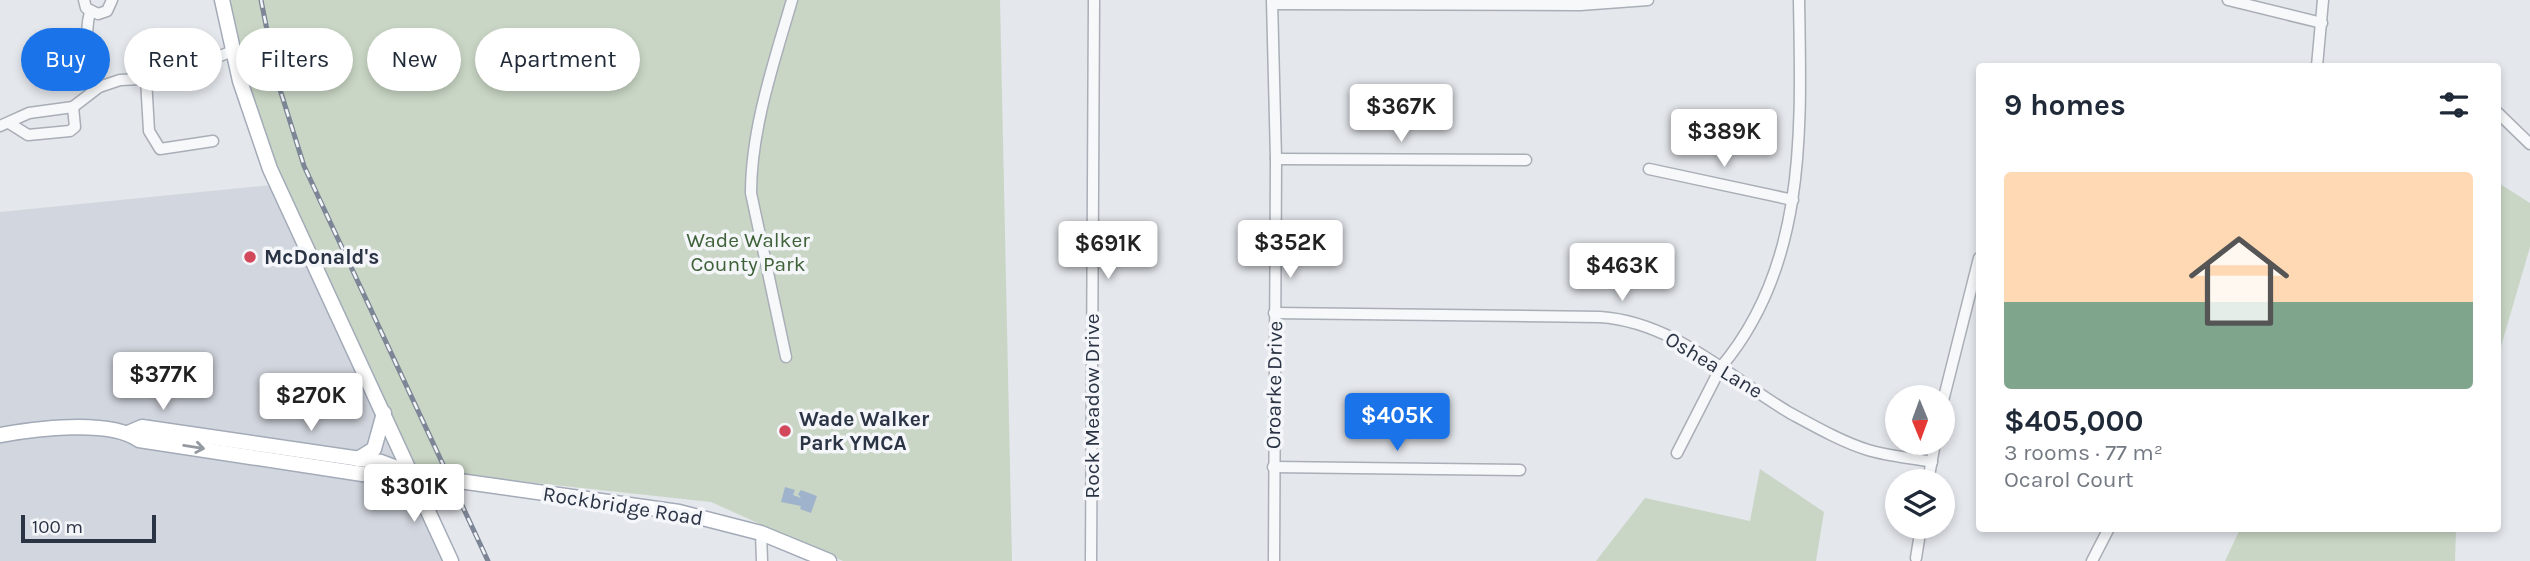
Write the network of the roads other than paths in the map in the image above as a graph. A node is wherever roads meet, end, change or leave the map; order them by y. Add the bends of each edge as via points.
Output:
1 (84, 0) edge
2 (112, 0) edge
3 (222, 0) edge
4 (792, 0) edge
5 (1094, 0) edge
6 (1648, 0) edge
7 (1799, 0) edge
8 (2228, 0) edge
9 (2323, 0) edge
10 (1272, 2) edge
11 (90, 12) junction
12 (2322, 23) junction
13 (88, 28) edge
14 (233, 51) junction
15 (222, 55) edge
16 (2317, 63) edge
17 (94, 91) edge
18 (147, 91) edge
19 (73, 107) junction
20 (2501, 116) edge
21 (4, 124) edge
22 (213, 141) dead end
23 (2530, 144) edge
24 (1276, 159) junction
25 (1527, 160) dead end
26 (1650, 169) dead end
27 (1793, 200) junction
28 (1976, 270) edge
29 (1274, 313) junction
30 (786, 357) dead end
31 (1721, 367) junction
32 (1947, 385) edge
33 (384, 413) junction
34 (128, 433) junction
35 (0, 435) edge
36 (1677, 453) dead end
37 (1932, 455) edge
38 (358, 458) junction
39 (1931, 462) junction
40 (1273, 467) junction
41 (1930, 469) edge
42 (1520, 470) dead end
43 (410, 473) junction
44 (2107, 532) edge
45 (761, 533) junction
46 (1919, 539) edge
47 (1916, 558) dead end
48 (451, 561) edge
49 (762, 561) edge
50 (830, 561) edge
51 (1091, 561) edge
52 (1274, 561) edge
53 (2092, 561) edge

1 - 11 street
2 - 11 street via 103,13
3 - 14 main road
4 - 30 street via 751,174 751,193
5 - 51 street, Rock Meadow Drive
6 - 10 street via 1580,5
7 - 27 street via 1801,119
8 - 12 street
9 - 12 street
10 - 24 street, Oroarke Drive
11 - 13 street
12 - 16 street
14 - 15 street
14 - 33 main road via 270,169
17 - 19 street
18 - 22 street via 149,131 160,149
19 - 21 street via 29,113
19 - 21 street via 75,127 70,131 28,135
20 - 23 street
24 - 25 street
24 - 29 street, Oroarke Drive
26 - 27 street
27 - 31 street via 1768,288
28 - 32 street
29 - 31 street, Oshea Lane via 1614,318 1652,328
29 - 40 street, Oroarke Drive
31 - 36 street
31 - 39 street, Oshea Lane via 1837,437 1867,450
33 - 38 main road via 374,449
33 - 43 main road
34 - 35 main road, Rockbridge Road via 35,429
34 - 38 main road, Rockbridge Road via 142,427
34 -> 43 main road, Rockbridge Road via 139,440 383,477
37 - 39 street
38 - 43 main road, Rockbridge Road
39 - 41 street
40 - 42 street
40 - 52 street, Oroarke Drive
43 - 45 main road, Rockbridge Road via 679,512
43 - 48 main road
44 - 53 street
45 - 49 street
45 - 50 main road, Rockbridge Road
46 - 47 street

